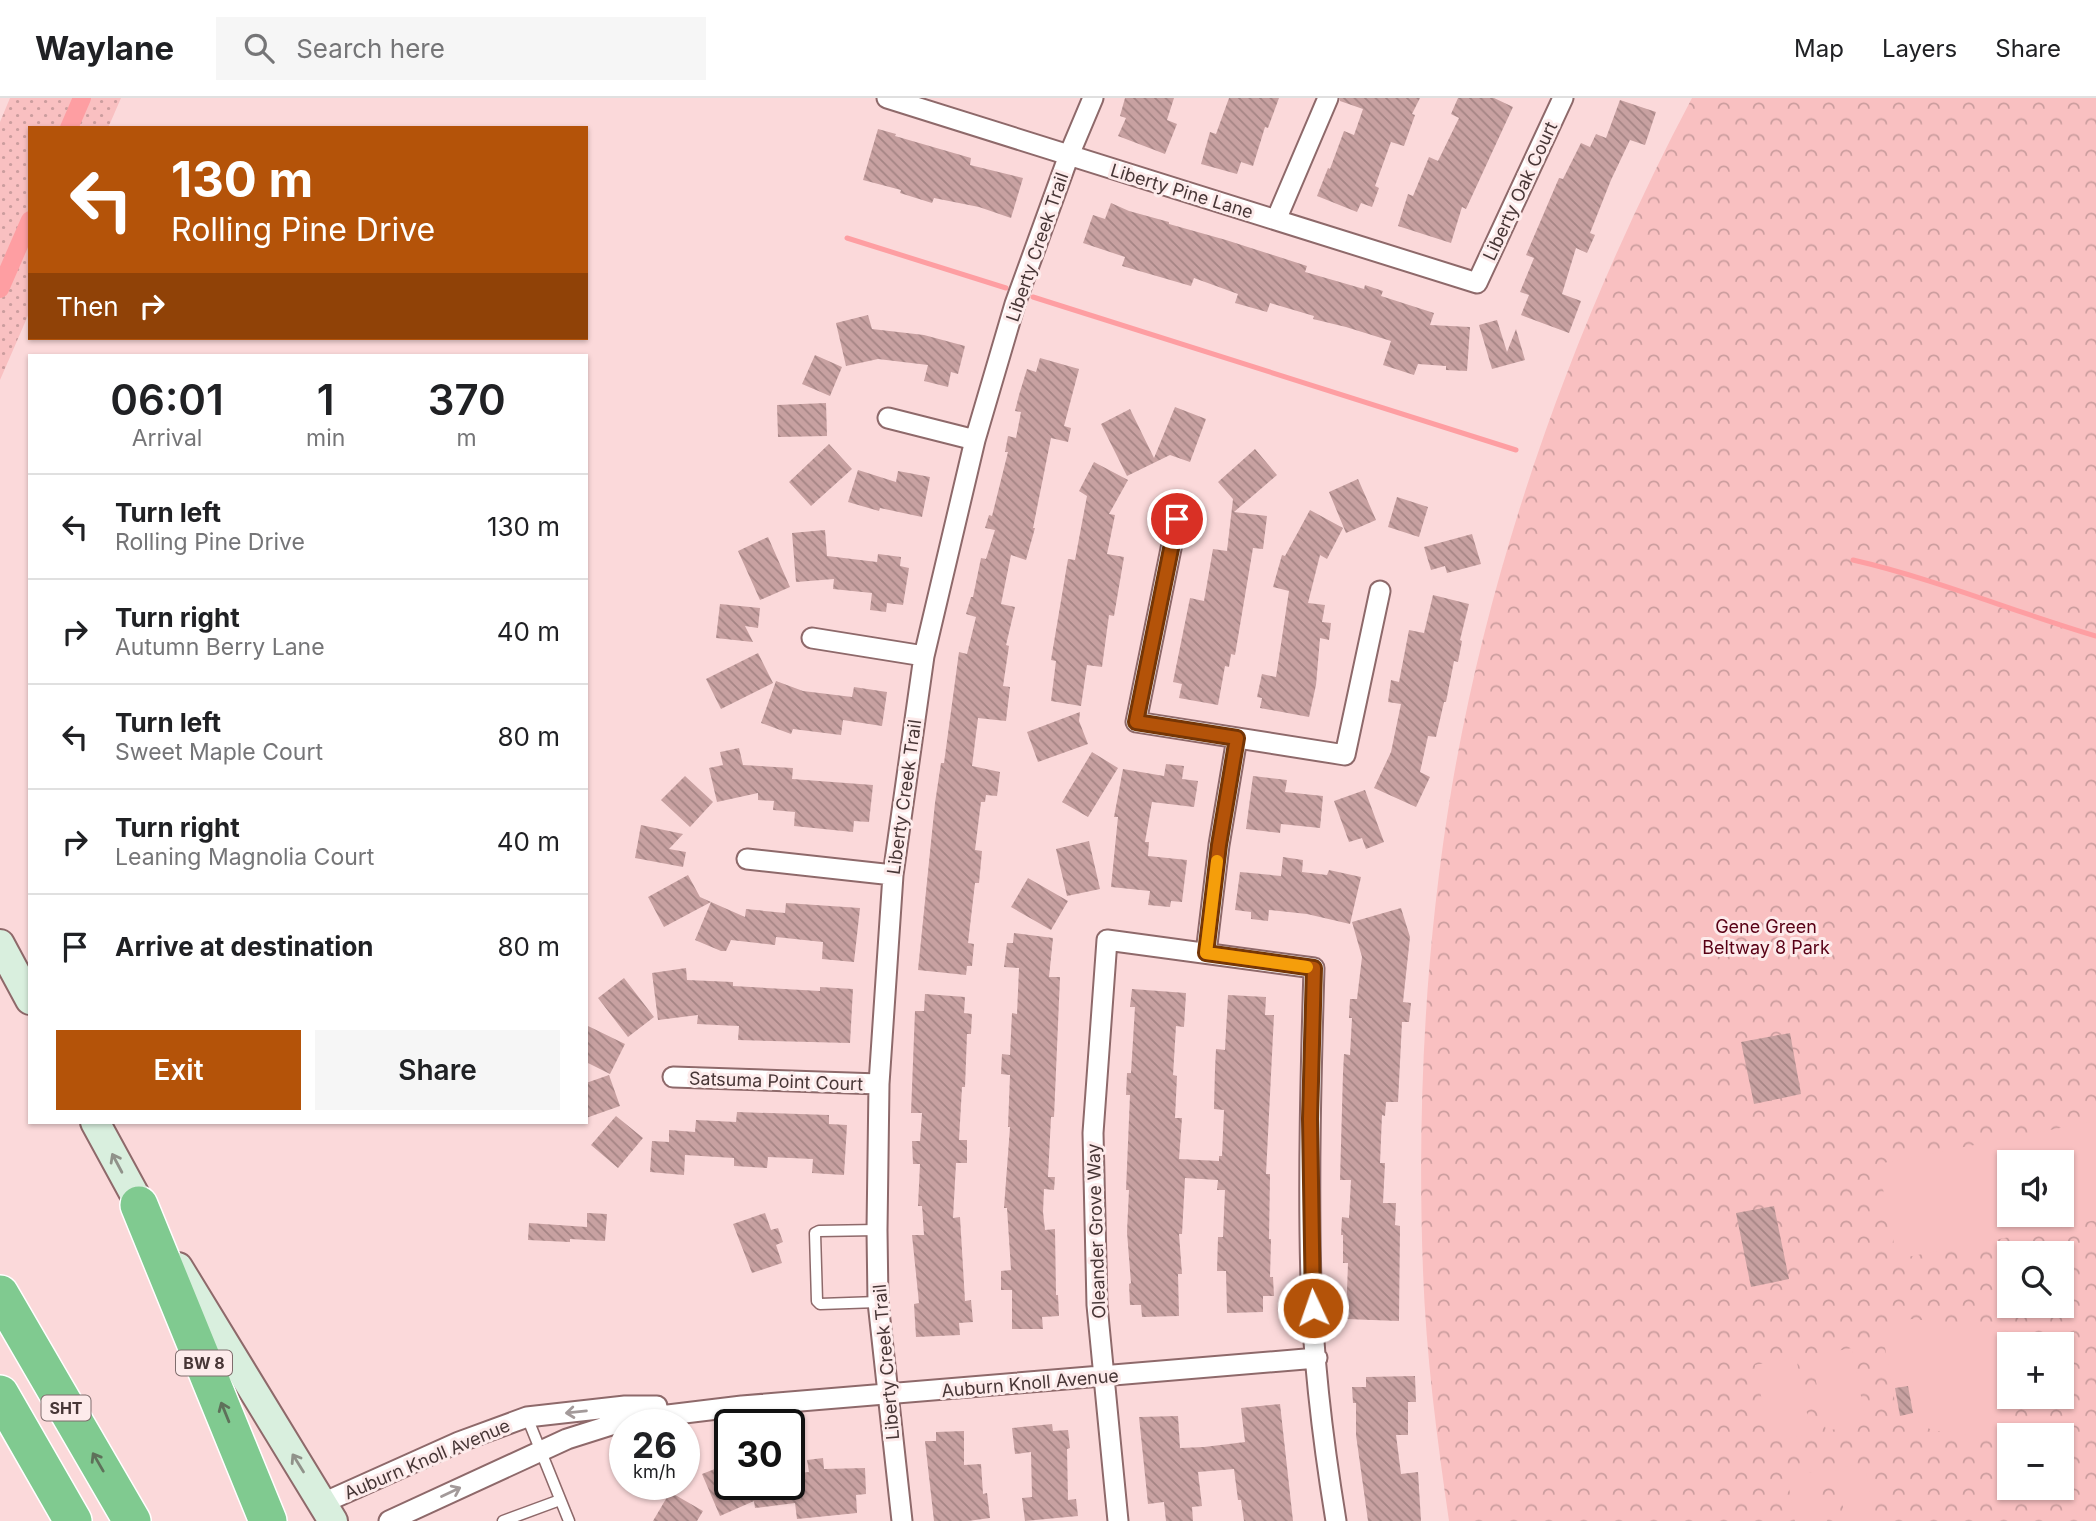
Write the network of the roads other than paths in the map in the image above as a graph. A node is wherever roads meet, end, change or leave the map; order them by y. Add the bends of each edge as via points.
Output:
1 (887, 98) edge
2 (1093, 98) edge
3 (1328, 98) edge
4 (1563, 98) edge
5 (1069, 155) junction
6 (1276, 220) junction
7 (1477, 283) joint
8 (888, 418) dead end
9 (975, 440) junction
10 (1177, 519) dead end
11 (1380, 592) dead end
12 (812, 638) dead end
13 (924, 656) junction
14 (1237, 738) junction
15 (747, 859) dead end
16 (893, 875) junction
17 (0, 944) edge
18 (1206, 953) junction
19 (28, 996) edge
20 (673, 1077) dead end
21 (879, 1084) junction
22 (96, 1124) edge
23 (139, 1205) junction
24 (877, 1230) junction
25 (0, 1294) edge
26 (878, 1302) junction
27 (1317, 1358) junction
28 (1103, 1377) junction
29 (0, 1394) edge
30 (889, 1394) junction
31 (742, 1406) junction
32 (527, 1417) junction
33 (540, 1452) junction
34 (560, 1500) junction
35 (328, 1512) edge
36 (73, 1521) edge
37 (132, 1521) edge
38 (268, 1521) edge
39 (390, 1521) edge
40 (503, 1521) edge
41 (569, 1521) edge
42 (902, 1521) edge
43 (1118, 1521) edge
44 (1336, 1521) edge

1 - 5 street, Liberty Pine Lane
2 - 5 street, Liberty Creek Trail
3 - 6 street
4 - 7 street, Liberty Oak Court
5 - 6 street, Liberty Pine Lane
5 - 9 street, Liberty Creek Trail via 1015,304
6 - 7 street, Liberty Pine Lane
8 - 9 street
9 - 13 street, Liberty Creek Trail
10 - 14 street via 1136,722
11 - 14 street via 1345,755
12 - 13 street
13 - 16 street, Liberty Creek Trail
14 - 18 street
15 - 16 street
16 - 21 street, Liberty Creek Trail
17 - 19 main road
18 - 27 street via 1314,968 1311,1270
18 - 28 street, Oleander Grove Way via 1107,940 1093,1133
20 - 21 street, Satsuma Point Court
21 - 24 street, Liberty Creek Trail
23 -> 22 main road, BW 8
35 -> 23 main road, BW 8
38 -> 23 highway, BW 8
24 - 26 street, Liberty Creek Trail
24 - 26 lane via 815,1233 817,1301
37 -> 25 highway, SHT
26 - 30 street, Liberty Creek Trail
27 - 28 street, Auburn Knoll Avenue
27 - 44 street via 1324,1452
28 - 30 street, Auburn Knoll Avenue
28 - 43 street, Oleander Grove Way
29 - 36 highway, SHT
30 - 31 street, Auburn Knoll Avenue
30 - 42 street, Liberty Creek Trail
31 -> 32 street, Auburn Knoll Avenue via 625,1406
31 - 33 street, Auburn Knoll Avenue via 627,1420
32 - 33 lane
32 - 35 street, Auburn Knoll Avenue via 459,1442
33 - 34 lane
39 -> 33 street, Auburn Knoll Avenue
34 - 40 lane
34 - 41 lane

